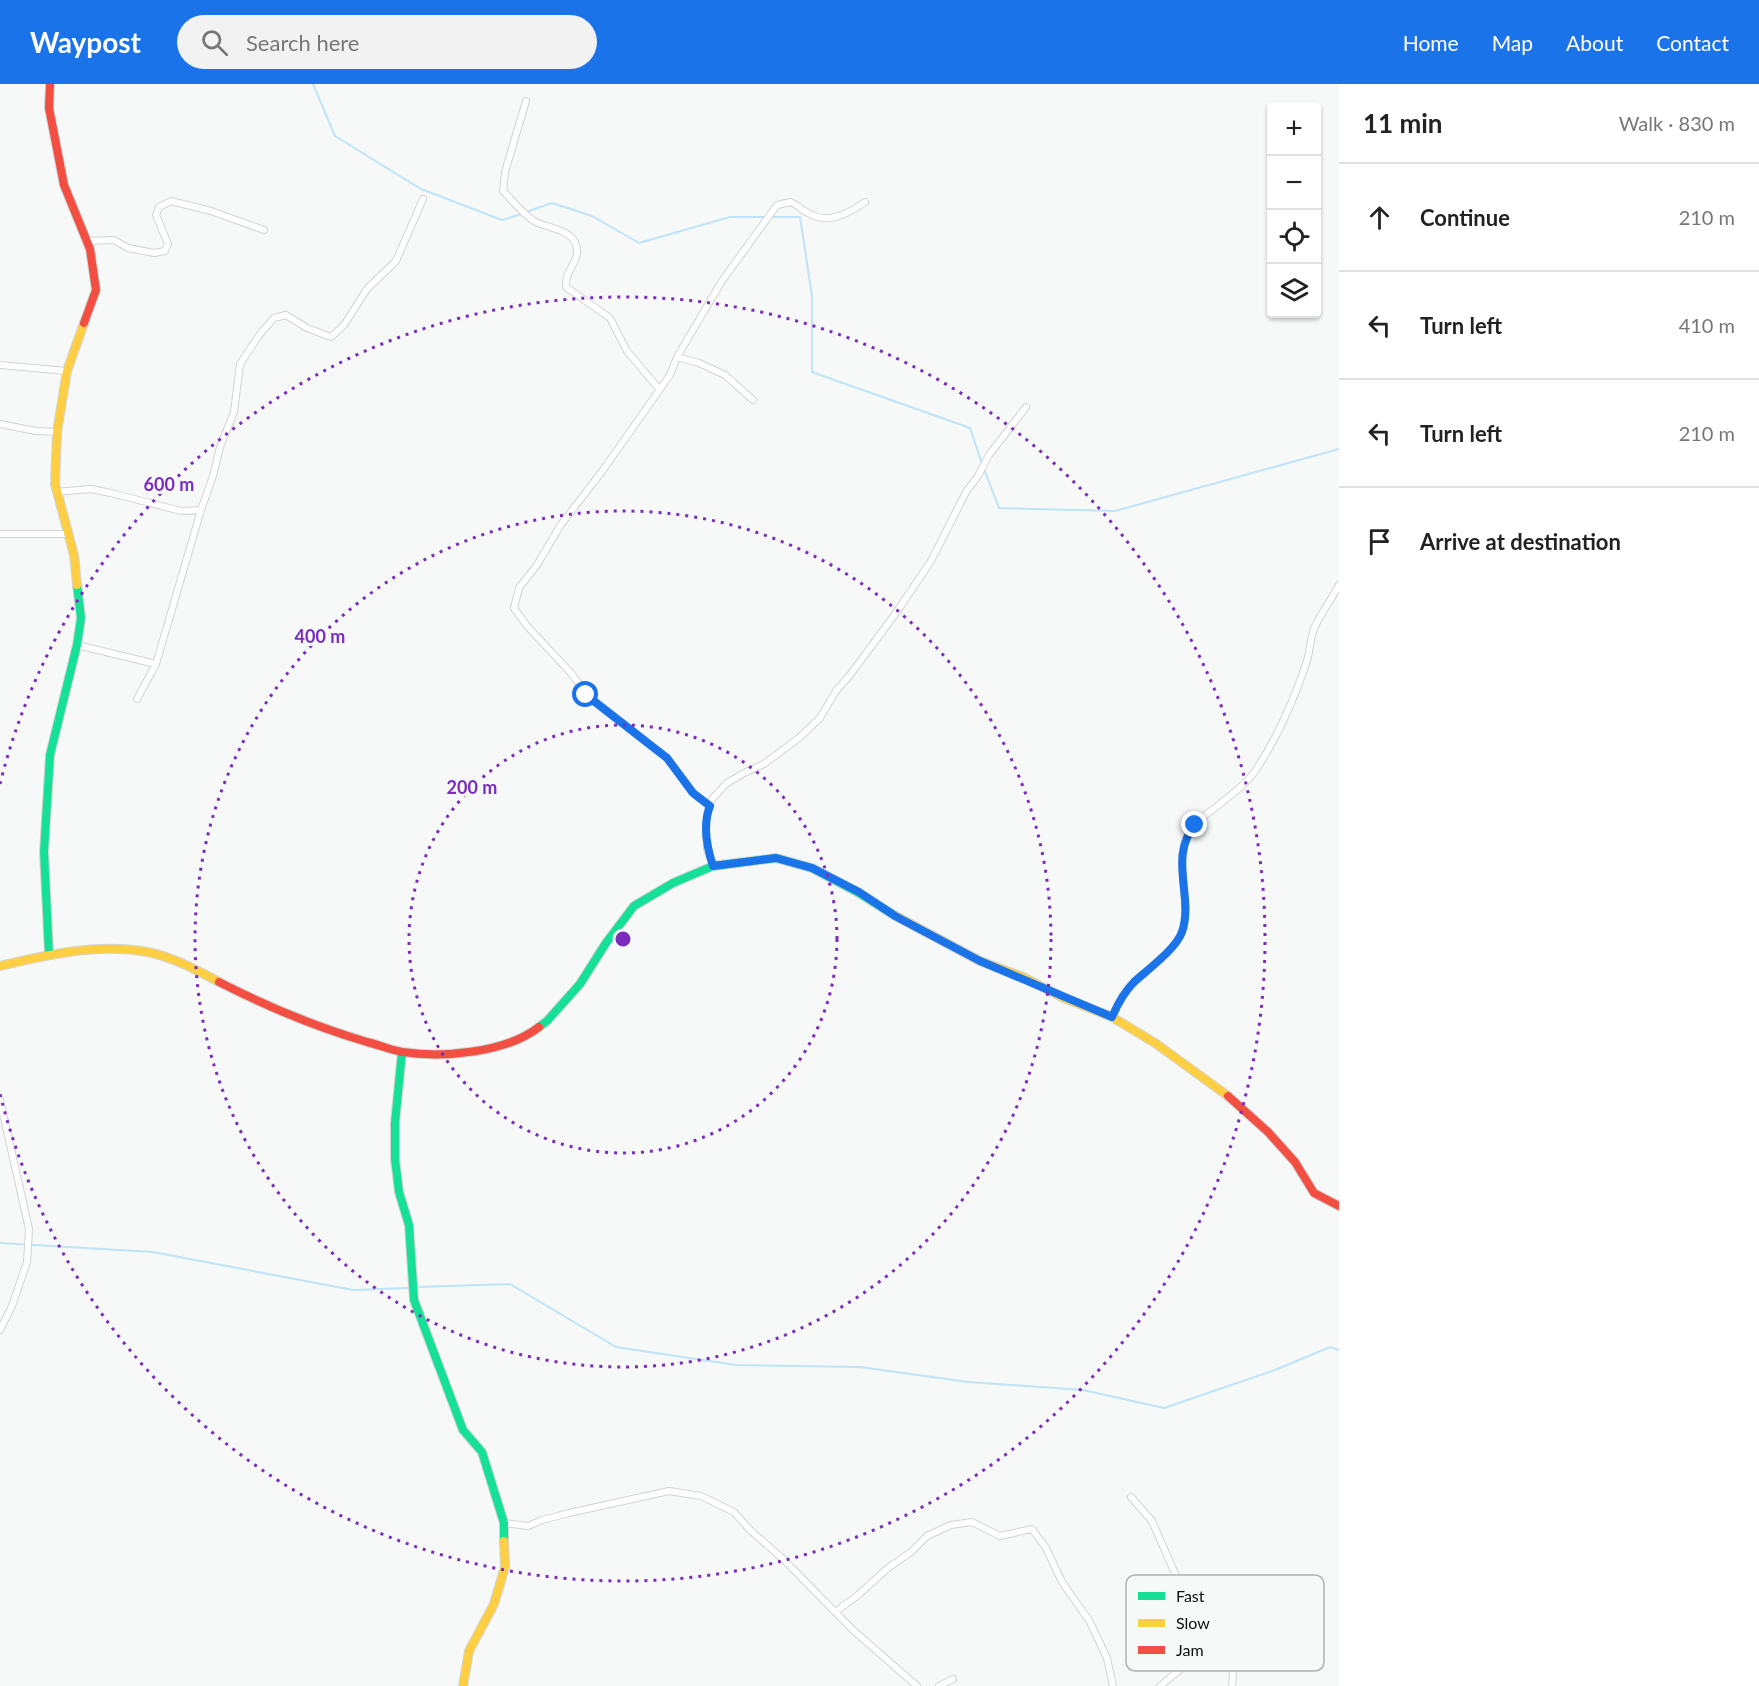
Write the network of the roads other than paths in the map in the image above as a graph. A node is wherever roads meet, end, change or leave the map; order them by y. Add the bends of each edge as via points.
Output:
1 (50, 84) edge
2 (526, 100) dead end
3 (423, 199) dead end
4 (865, 202) dead end
5 (264, 230) dead end
6 (86, 241) junction
7 (677, 357) junction
8 (0, 365) edge
9 (67, 371) junction
10 (659, 389) junction
11 (753, 400) dead end
12 (1026, 407) dead end
13 (0, 424) edge
14 (57, 432) junction
15 (56, 492) junction
16 (201, 510) junction
17 (0, 534) edge
18 (68, 534) junction
19 (1339, 585) edge
20 (77, 645) junction
21 (156, 664) junction
22 (137, 699) dead end
23 (710, 806) junction
24 (713, 866) junction
25 (49, 954) junction
26 (0, 966) edge
27 (1112, 1017) junction
28 (402, 1052) junction
29 (0, 1100) edge
30 (1339, 1206) edge
31 (0, 1330) edge
32 (1131, 1497) dead end
33 (504, 1523) junction
34 (1176, 1575) edge
35 (835, 1612) junction
36 (1178, 1671) edge
37 (953, 1678) dead end
38 (464, 1686) edge
39 (917, 1686) edge
40 (939, 1686) edge
41 (1113, 1686) edge
42 (1160, 1686) edge

1 - 6 street via 49,108 64,184
2 - 10 street via 503,191 534,221 560,229 576,243 577,253 565,277 566,287 610,318 627,351
3 - 16 street via 396,261 367,290 344,325 331,337 286,315 274,318 260,334 240,364 234,412
4 - 7 street via 846,214 827,218 813,216 791,202 777,205 722,281
5 - 6 street via 171,201 159,207 156,215 168,244 165,251 128,248 114,240
6 - 9 street via 96,290
7 - 10 street
7 - 11 street via 724,375
8 - 9 street
9 - 14 street
10 - 23 street via 560,526 519,588 514,608 586,695 667,758 693,793
12 - 23 street via 966,492 931,561 820,718 764,764 727,783
13 - 14 street
14 - 15 street
15 - 16 street via 91,489 181,512
15 - 18 street
16 - 21 street
17 - 18 street
18 - 20 street via 81,618
19 - 27 street via 1315,628 1290,708 1253,774 1187,834 1181,874 1186,915 1181,935 1121,998
20 - 21 street
20 - 25 street via 50,755 44,852
21 - 22 street
23 - 24 street via 706,830
24 - 27 street via 776,858 812,868 980,961
24 - 28 street via 634,906 580,984 529,1035 462,1053
25 - 26 street
25 - 28 street via 103,948 142,951 186,964 331,1031
27 - 30 street via 1234,1101 1295,1162 1314,1193
28 - 33 street via 395,1159 409,1225 414,1300 463,1430 482,1452
29 - 31 street via 28,1229 27,1262
32 - 34 street via 1152,1521
33 - 35 street via 528,1526 669,1491 701,1496 734,1512
33 - 38 street via 505,1567 494,1604 469,1651
35 - 39 street
35 - 41 street via 927,1536 951,1525 972,1522 1000,1536 1032,1529 1090,1622 1107,1658
36 - 42 street
37 - 40 street

